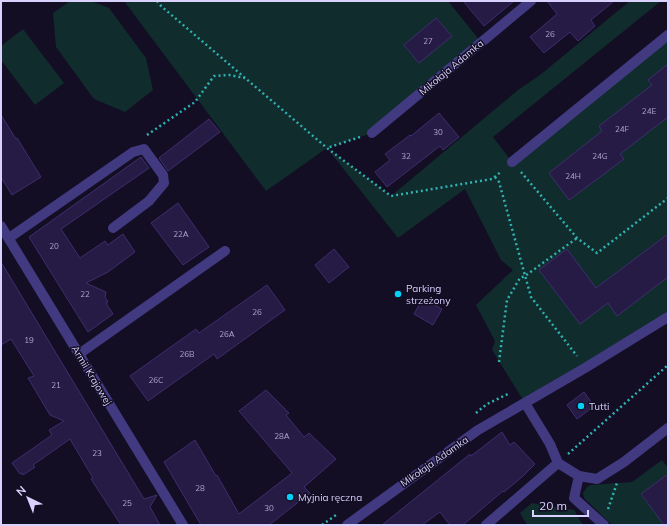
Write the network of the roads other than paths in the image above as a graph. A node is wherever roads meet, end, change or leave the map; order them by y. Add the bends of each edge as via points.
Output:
1 (531, 1) edge
2 (668, 35) edge
3 (372, 133) road end
4 (512, 162) road end
5 (1, 226) edge
6 (113, 228) dead end
7 (9, 238) junction
8 (225, 251) dead end
9 (668, 317) edge
10 (79, 354) junction
11 (525, 403) junction
12 (668, 428) edge
13 (558, 463) junction
14 (579, 476) junction
15 (604, 524) edge
16 (183, 525) edge
17 (347, 525) edge
18 (486, 525) edge

1 - 3 street, Mikołaja Adamka
2 - 4 street
5 - 7 street, Armii Krajowej
6 - 7 street via 149,201 164,183 163,175 144,149 133,152
7 - 10 street, Armii Krajowej
8 - 10 street
9 - 11 street, Mikołaja Adamka
10 - 16 street, Armii Krajowej
11 - 13 street via 550,444
11 - 17 street, Mikołaja Adamka via 478,430
12 - 14 street via 597,479
13 - 14 street
13 - 18 street
14 - 15 street via 574,498

